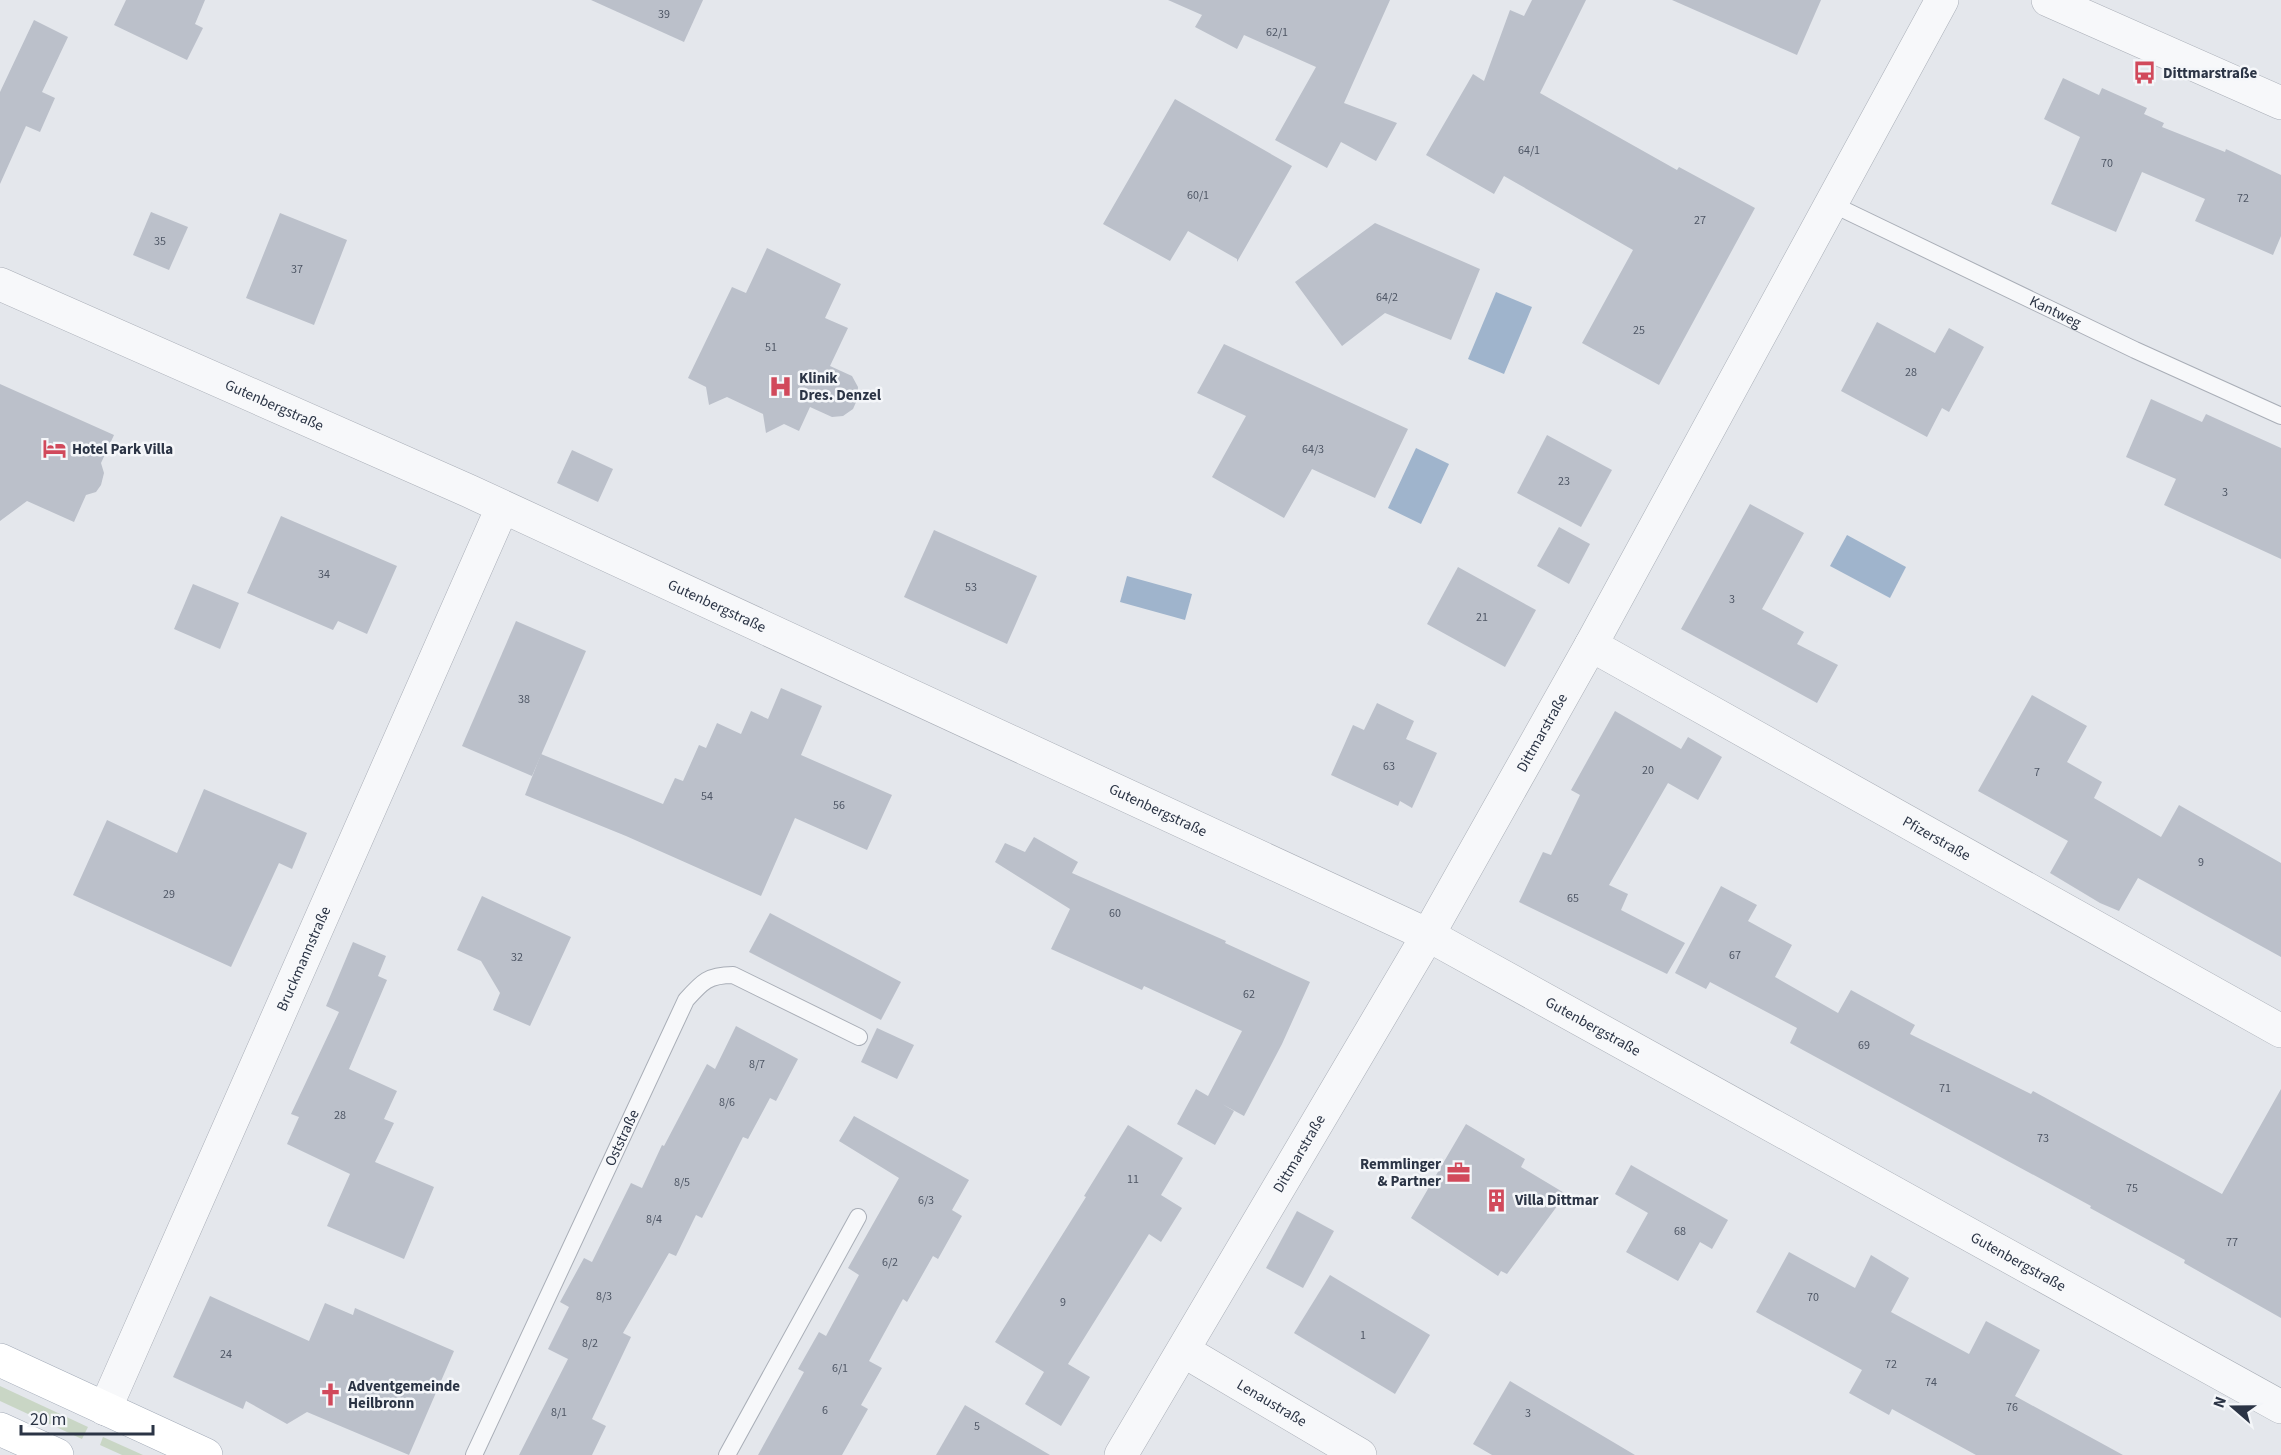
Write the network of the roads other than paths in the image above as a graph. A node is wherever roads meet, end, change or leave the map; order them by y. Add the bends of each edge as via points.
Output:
1 (1942, 0) edge
2 (2048, 0) edge
3 (2281, 103) edge
4 (1832, 204) junction
5 (0, 284) edge
6 (2281, 417) edge
7 (502, 508) junction
8 (1591, 645) junction
9 (1428, 935) junction
10 (2281, 1031) edge
11 (859, 1037) dead end
12 (858, 1216) dead end
13 (1184, 1351) junction
14 (0, 1360) edge
15 (2281, 1407) edge
16 (105, 1408) junction
17 (0, 1429) edge
18 (57, 1455) edge
19 (206, 1455) edge
20 (474, 1455) edge
21 (727, 1455) edge
22 (1122, 1455) edge
23 (1360, 1455) edge

1 - 4 street, Dittmarstraße
2 - 3 street
4 - 6 lane, Kantweg
4 - 8 street, Dittmarstraße
5 - 7 street, Gutenbergstraße
7 - 9 street, Gutenbergstraße
7 - 16 street, Bruckmannstraße
8 - 9 street, Dittmarstraße
8 - 10 street, Pfizerstraße
9 - 13 street, Dittmarstraße
9 - 15 street, Gutenbergstraße
11 - 20 lane, Oststraße via 733,975 715,975 700,984 686,1000
12 - 21 lane
13 - 22 street, Dittmarstraße
13 - 23 street, Lenaustraße
14 - 16 main road
16 - 19 main road
17 - 18 main road

